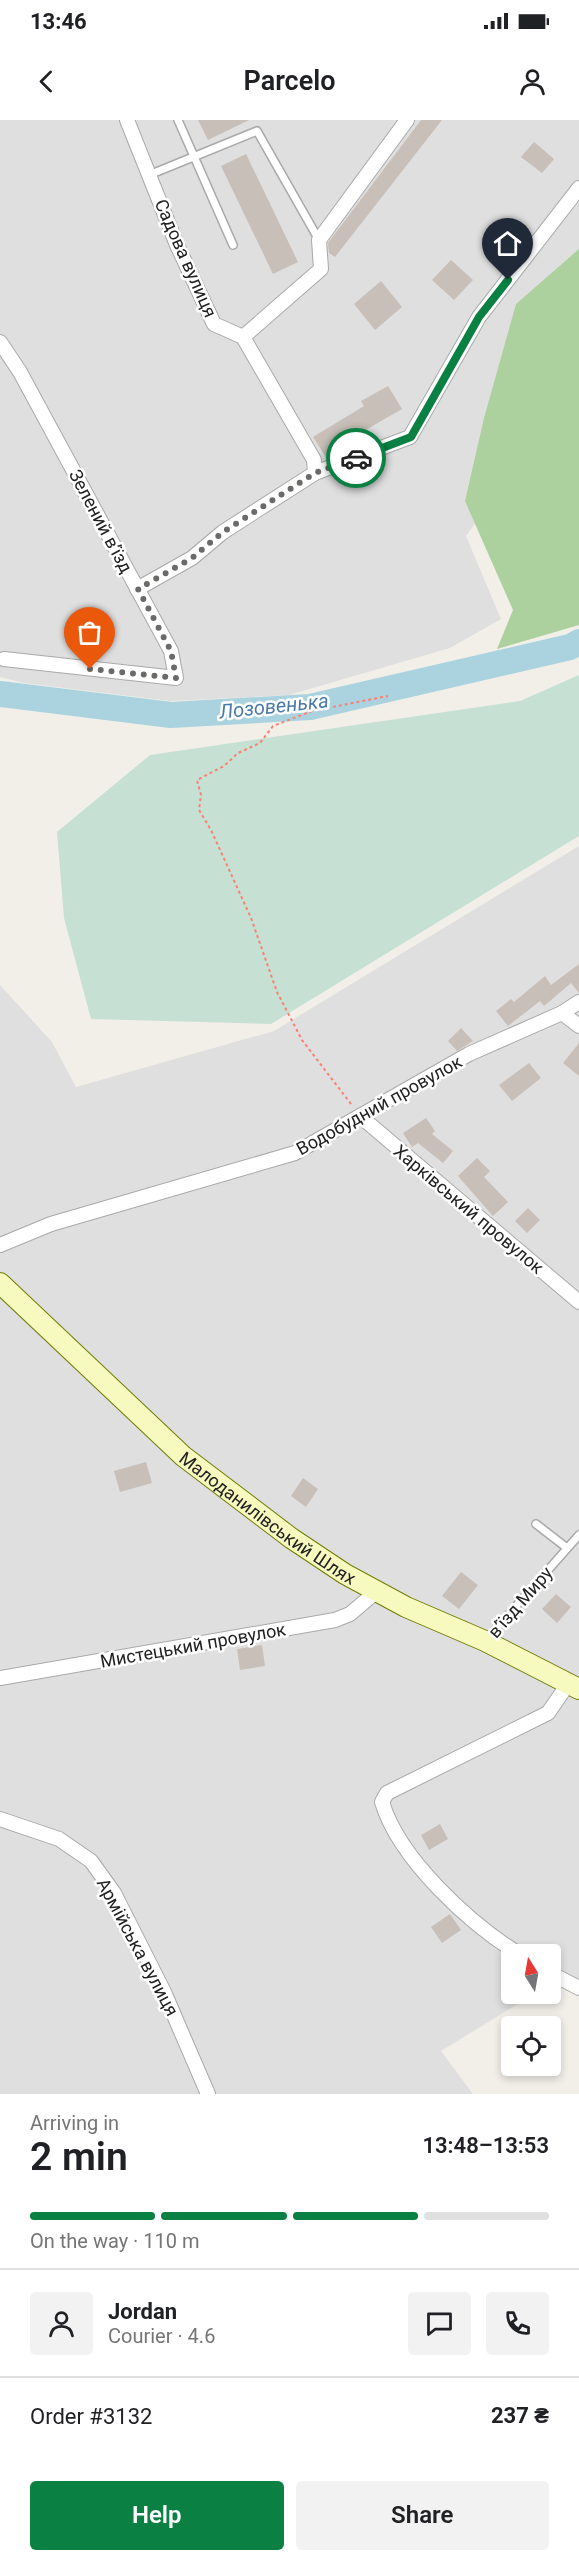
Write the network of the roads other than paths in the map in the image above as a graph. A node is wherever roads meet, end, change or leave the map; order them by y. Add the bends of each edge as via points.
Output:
1 (127, 120) edge
2 (178, 120) edge
3 (407, 120) edge
4 (195, 156) junction
5 (149, 175) junction
6 (579, 188) edge
7 (319, 240) junction
8 (233, 245) dead end
9 (243, 337) junction
10 (0, 342) edge
11 (315, 473) junction
12 (138, 589) junction
13 (4, 659) dead end
14 (579, 1002) edge
15 (562, 1013) junction
16 (579, 1026) edge
17 (360, 1116) junction
18 (0, 1245) edge
19 (0, 1283) edge
20 (579, 1302) edge
21 (536, 1524) dead end
22 (579, 1535) edge
23 (567, 1548) junction
24 (377, 1591) junction
25 (485, 1641) junction
26 (0, 1678) edge
27 (574, 1686) edge
28 (0, 1819) edge
29 (503, 1944) edge
30 (561, 1979) edge
31 (579, 1988) edge
32 (208, 2094) edge

1 - 5 street, Садова вулиця
2 - 4 lane
3 - 7 street
4 - 5 lane
4 - 7 lane via 257,131
4 - 8 lane
5 - 9 street, Садова вулиця via 214,324
6 - 11 street via 479,317 411,437
7 - 9 street via 321,269
9 - 11 street via 314,460
10 - 12 street, Зелений в’їзд
11 - 12 street via 223,532 192,558
12 - 13 street, Зелений в’їзд via 171,651 176,678
14 - 15 street, Водобудний провулок
15 - 16 street
15 - 17 street, Водобудний провулок via 469,1054
17 - 18 street, Водобудний провулок via 295,1153 51,1224
17 - 20 street, Харківський провулок
19 - 24 main road, Малоданилівський Шлях via 183,1456 291,1538
21 - 23 lane
22 - 23 lane, в’їзд Миру
23 - 25 lane, в’їзд Миру
24 - 25 main road, Малоданилівський Шлях
24 - 26 street, Мистецький провулок via 350,1614 335,1620
25 - 27 main road, Малоданилівський Шлях
27 - 29 street via 548,1713 387,1793 382,1802 399,1839 424,1870 460,1908
28 - 32 street, Армійська вулиця via 58,1839 92,1861 114,1893 164,1992
30 - 31 street

